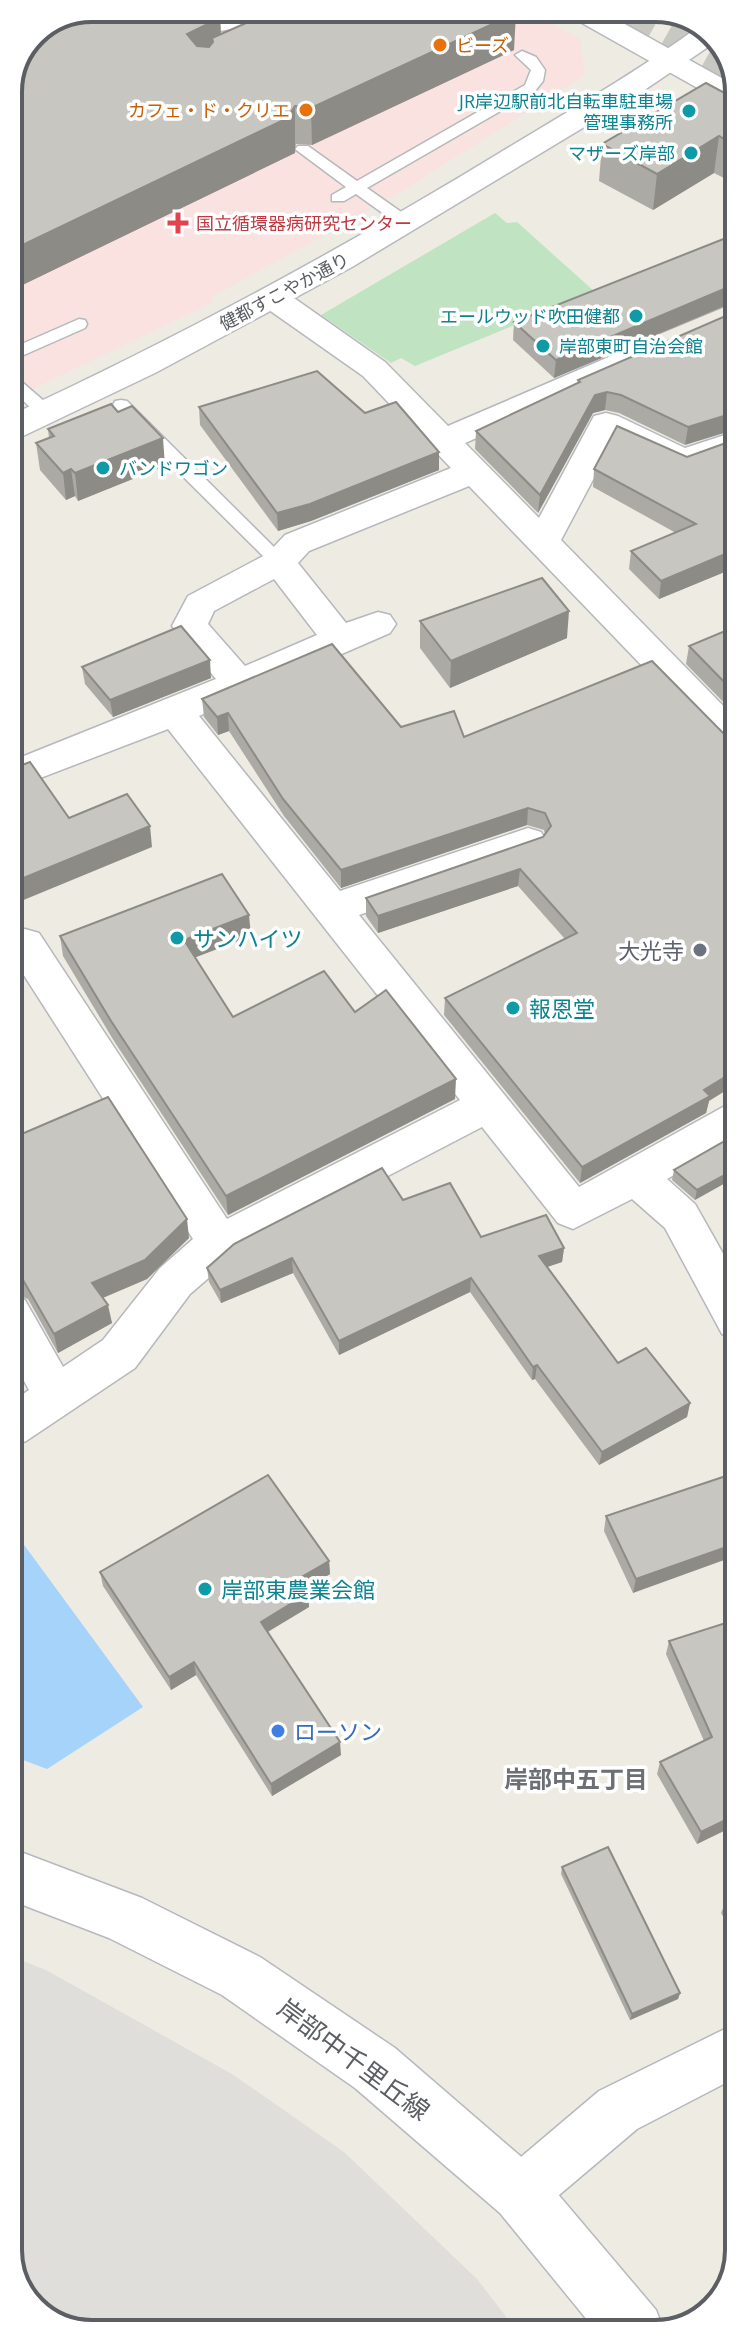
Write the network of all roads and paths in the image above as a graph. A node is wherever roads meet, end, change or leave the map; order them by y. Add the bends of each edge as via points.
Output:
1 (161, 22) edge
2 (218, 22) edge
3 (600, 22) edge
4 (700, 40) edge
5 (522, 55) dead end
6 (670, 62) junction
7 (725, 92) edge
8 (303, 149) dead end
9 (353, 187) junction
10 (338, 198) dead end
11 (408, 224) junction
12 (273, 298) junction
13 (79, 324) dead end
14 (22, 350) edge
15 (652, 350) edge
16 (22, 391) edge
17 (121, 405) dead end
18 (46, 412) junction
19 (22, 423) edge
20 (442, 441) junction
21 (725, 446) edge
22 (473, 472) junction
23 (543, 542) junction
24 (279, 562) junction
25 (378, 624) dead end
26 (339, 639) junction
27 (238, 682) junction
28 (175, 712) junction
29 (725, 730) edge
30 (22, 772) edge
31 (528, 842) edge
32 (332, 909) junction
33 (25, 944) dead end
34 (489, 1104) junction
35 (725, 1126) edge
36 (636, 1176) junction
37 (219, 1243) junction
38 (725, 1297) edge
39 (22, 1335) edge
40 (56, 1398) junction
41 (22, 1419) edge
42 (22, 1879) edge
43 (725, 2055) edge
44 (520, 2193) junction
45 (626, 2320) edge

1 - 2 street
3 - 6 street
4 - 6 street, 健都すこやか通り
5 - 9 lane via 538,70 530,88
6 - 7 street
6 - 11 street, 健都すこやか通り
8 - 9 lane
9 - 10 lane
9 - 11 lane
11 - 12 street, 健都すこやか通り
12 - 18 street, 健都すこやか通り
12 - 20 street via 374,369
13 - 14 lane
15 - 20 street
16 - 18 lane
17 - 24 lane
18 - 19 street, 健都すこやか通り
20 - 22 street
21 - 23 street via 684,461 606,423
22 - 23 street
22 - 24 street via 297,543
23 - 29 street
24 - 26 street
24 - 27 street via 200,604 190,626
25 - 26 street
26 - 27 street
27 - 28 street
28 - 30 street
28 - 32 street
31 - 32 street
32 - 34 street
33 - 37 street
34 - 36 street via 573,1211
34 - 37 street
35 - 36 street
36 - 38 street via 680,1216
37 - 40 street via 175,1281 119,1354
39 - 40 street
40 - 41 street
42 - 44 street, 岸部中千里丘線 via 123,1917 241,1976 375,2068
43 - 44 street via 618,2110
44 - 45 street, 岸部中千里丘線

